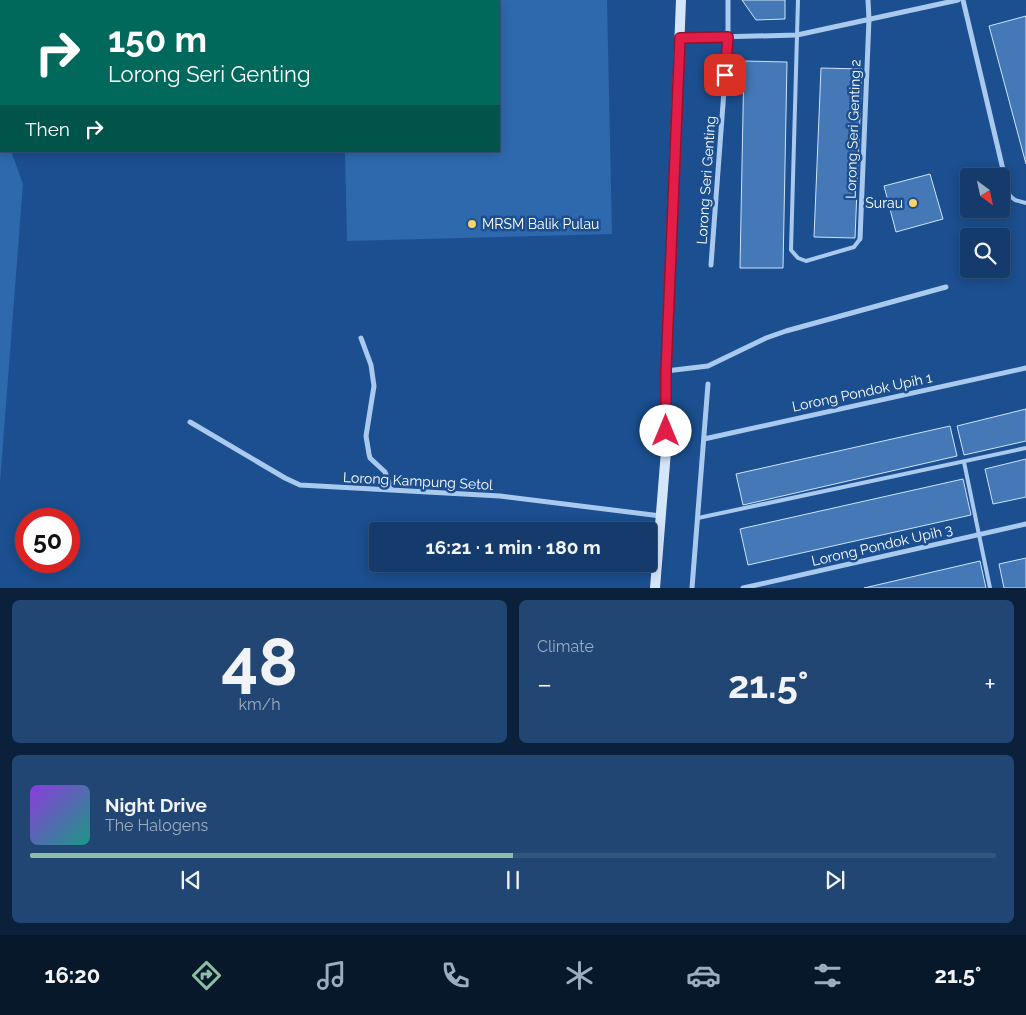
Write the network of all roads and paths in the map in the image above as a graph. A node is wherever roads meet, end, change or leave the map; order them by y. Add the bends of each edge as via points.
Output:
1 (681, 0) edge
2 (728, 0) edge
3 (798, 0) edge
4 (868, 0) edge
5 (954, 0) edge
6 (963, 0) edge
7 (869, 19) junction
8 (797, 35) junction
9 (728, 37) junction
10 (680, 38) junction
11 (1003, 168) edge
12 (1010, 196) edge
13 (1026, 203) edge
14 (860, 239) joint
15 (711, 265) dead end
16 (946, 287) dead end
17 (361, 338) dead end
18 (1026, 368) edge
19 (666, 371) junction
20 (708, 384) dead end
21 (190, 422) dead end
22 (704, 439) junction
23 (1026, 448) edge
24 (964, 462) junction
25 (392, 490) junction
26 (661, 516) junction
27 (698, 518) junction
28 (1026, 524) edge
29 (979, 534) junction
30 (744, 587) edge
31 (655, 588) edge
32 (692, 588) edge
33 (990, 588) edge

1 - 10 main road
2 - 9 street, Lorong Seri Genting
3 - 8 lane
4 - 7 street, Lorong Seri Genting 2
5 - 7 street
6 - 11 street
7 - 8 street
7 - 14 street, Lorong Seri Genting 2
8 - 9 street
8 - 14 lane via 791,250 806,261 854,247
9 - 10 street
9 - 15 street, Lorong Seri Genting
10 - 19 main road
12 - 13 lane
16 - 19 street via 772,336 708,366
17 - 25 street via 374,386 366,436 369,454 383,468
18 - 22 street, Lorong Pondok Upih 1
19 - 26 main road via 666,450
20 - 22 street
21 - 25 street, Lorong Kampung Setol via 300,485
22 - 27 street
23 - 24 lane
24 - 27 lane
24 - 29 lane
25 - 26 street, Lorong Kampung Setol via 509,497
26 - 31 main road
27 - 32 street
28 - 29 street, Lorong Pondok Upih 3
29 - 30 street, Lorong Pondok Upih 3
29 - 33 lane

